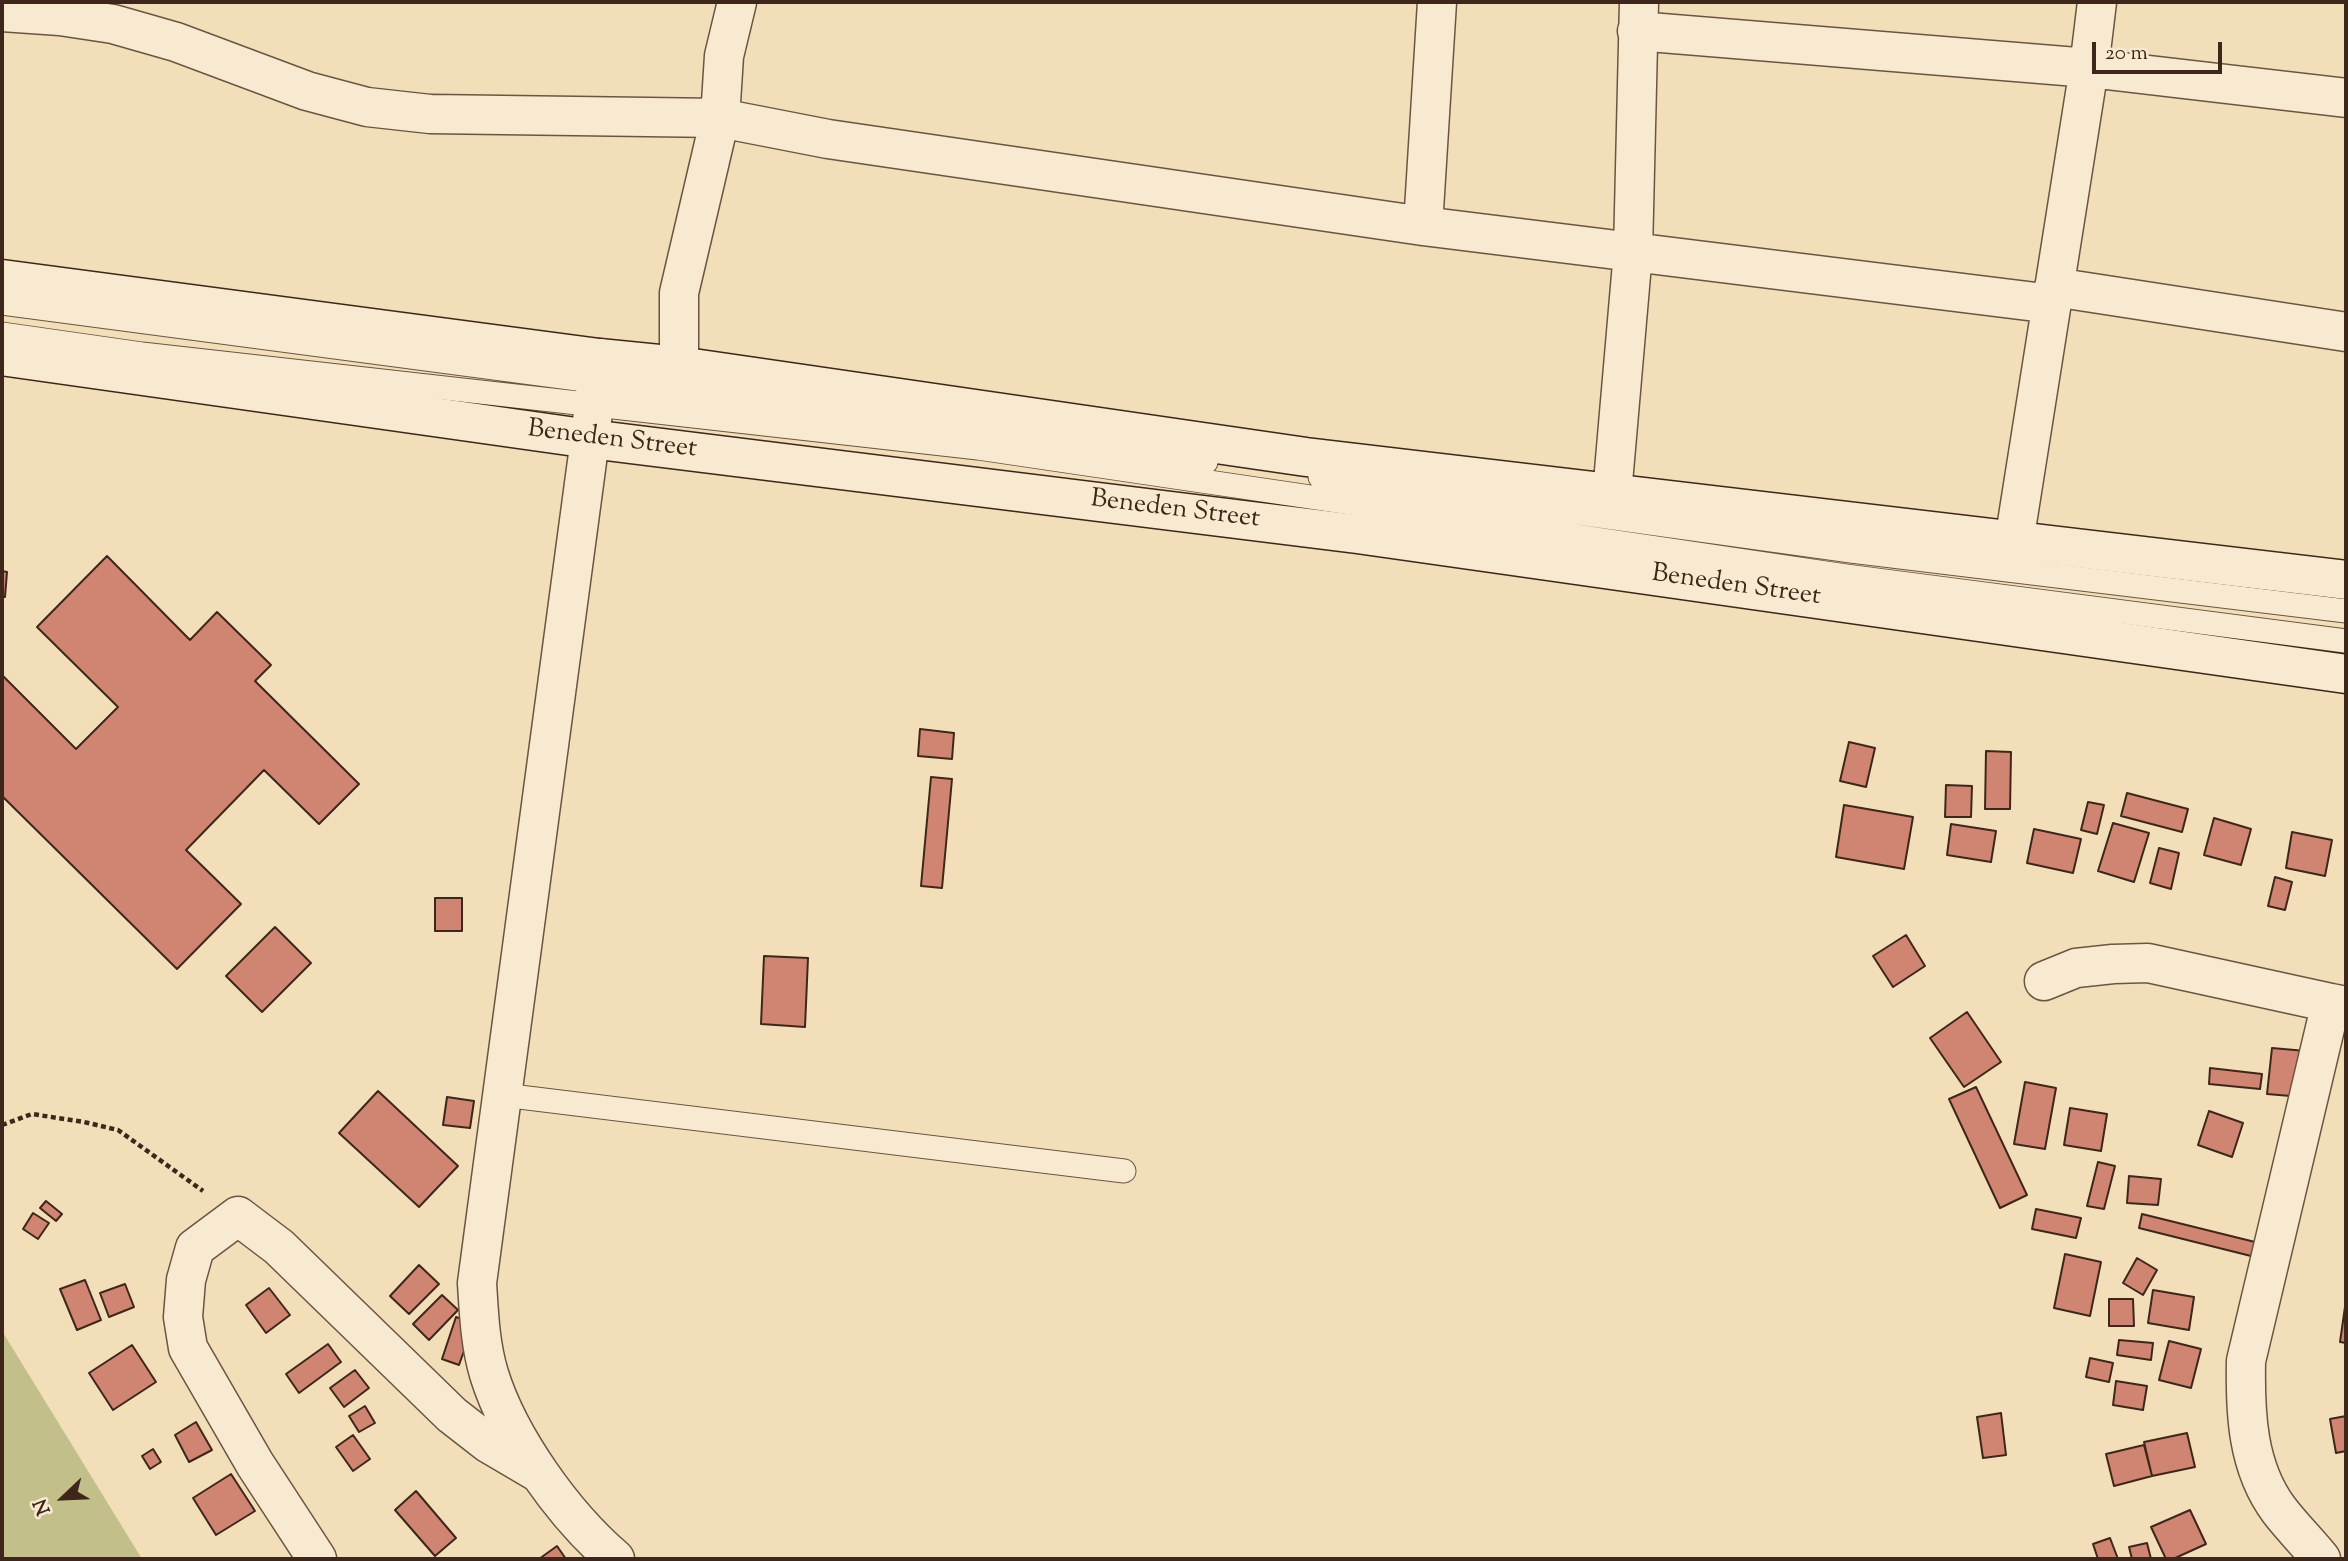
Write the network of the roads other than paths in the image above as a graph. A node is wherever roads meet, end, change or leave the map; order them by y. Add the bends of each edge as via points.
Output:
1 (737, 2) edge
2 (1437, 2) edge
3 (2097, 2) edge
4 (2, 12) edge
5 (1638, 16) edge
6 (2089, 68) junction
7 (2346, 98) edge
8 (720, 118) junction
9 (1423, 226) junction
10 (1633, 252) junction
11 (2, 279) edge
12 (2053, 296) junction
13 (2, 303) edge
14 (2346, 332) edge
15 (2, 334) edge
16 (2, 356) edge
17 (679, 366) junction
18 (595, 396) junction
19 (1612, 495) junction
20 (2014, 542) junction
21 (2346, 580) edge
22 (2346, 611) edge
23 (2346, 641) edge
24 (2346, 674) edge
25 (2044, 981) dead end
26 (2339, 1004) edge
27 (503, 1095) junction
28 (1124, 1171) dead end
29 (541, 1474) junction
30 (604, 1554) edge
31 (317, 1559) edge
32 (2321, 1559) edge

1 - 8 street via 724,56
2 - 9 street
3 - 6 street
4 - 8 street via 113,24 367,107 430,114
5 - 6 street
5 - 10 street
6 - 7 street
6 - 12 street
8 - 9 street via 828,139
8 - 17 street via 679,293
9 - 10 street
10 - 12 street
10 - 19 street
11 - 18 street, Beneden Street
12 - 14 street
12 - 20 street
13 - 18 lane
15 - 18 lane via 142,354
16 - 18 street, Beneden Street
17 - 18 street, Beneden Street
17 - 19 street, Beneden Street via 1306,457
18 - 22 lane via 978,430 1852,551
18 - 23 lane via 1846,576
18 - 24 street, Beneden Street via 1357,534
18 - 27 street
19 - 20 street, Beneden Street
20 - 21 street, Beneden Street
25 - 26 street via 2076,968 2148,964
26 - 32 street via 2246,1361 2245,1387 2250,1442 2259,1474 2278,1509
27 - 28 lane
27 - 29 street via 477,1283 481,1336 505,1413
29 - 30 street
29 - 31 street via 452,1415 279,1247 238,1216 195,1248 183,1317 188,1348

